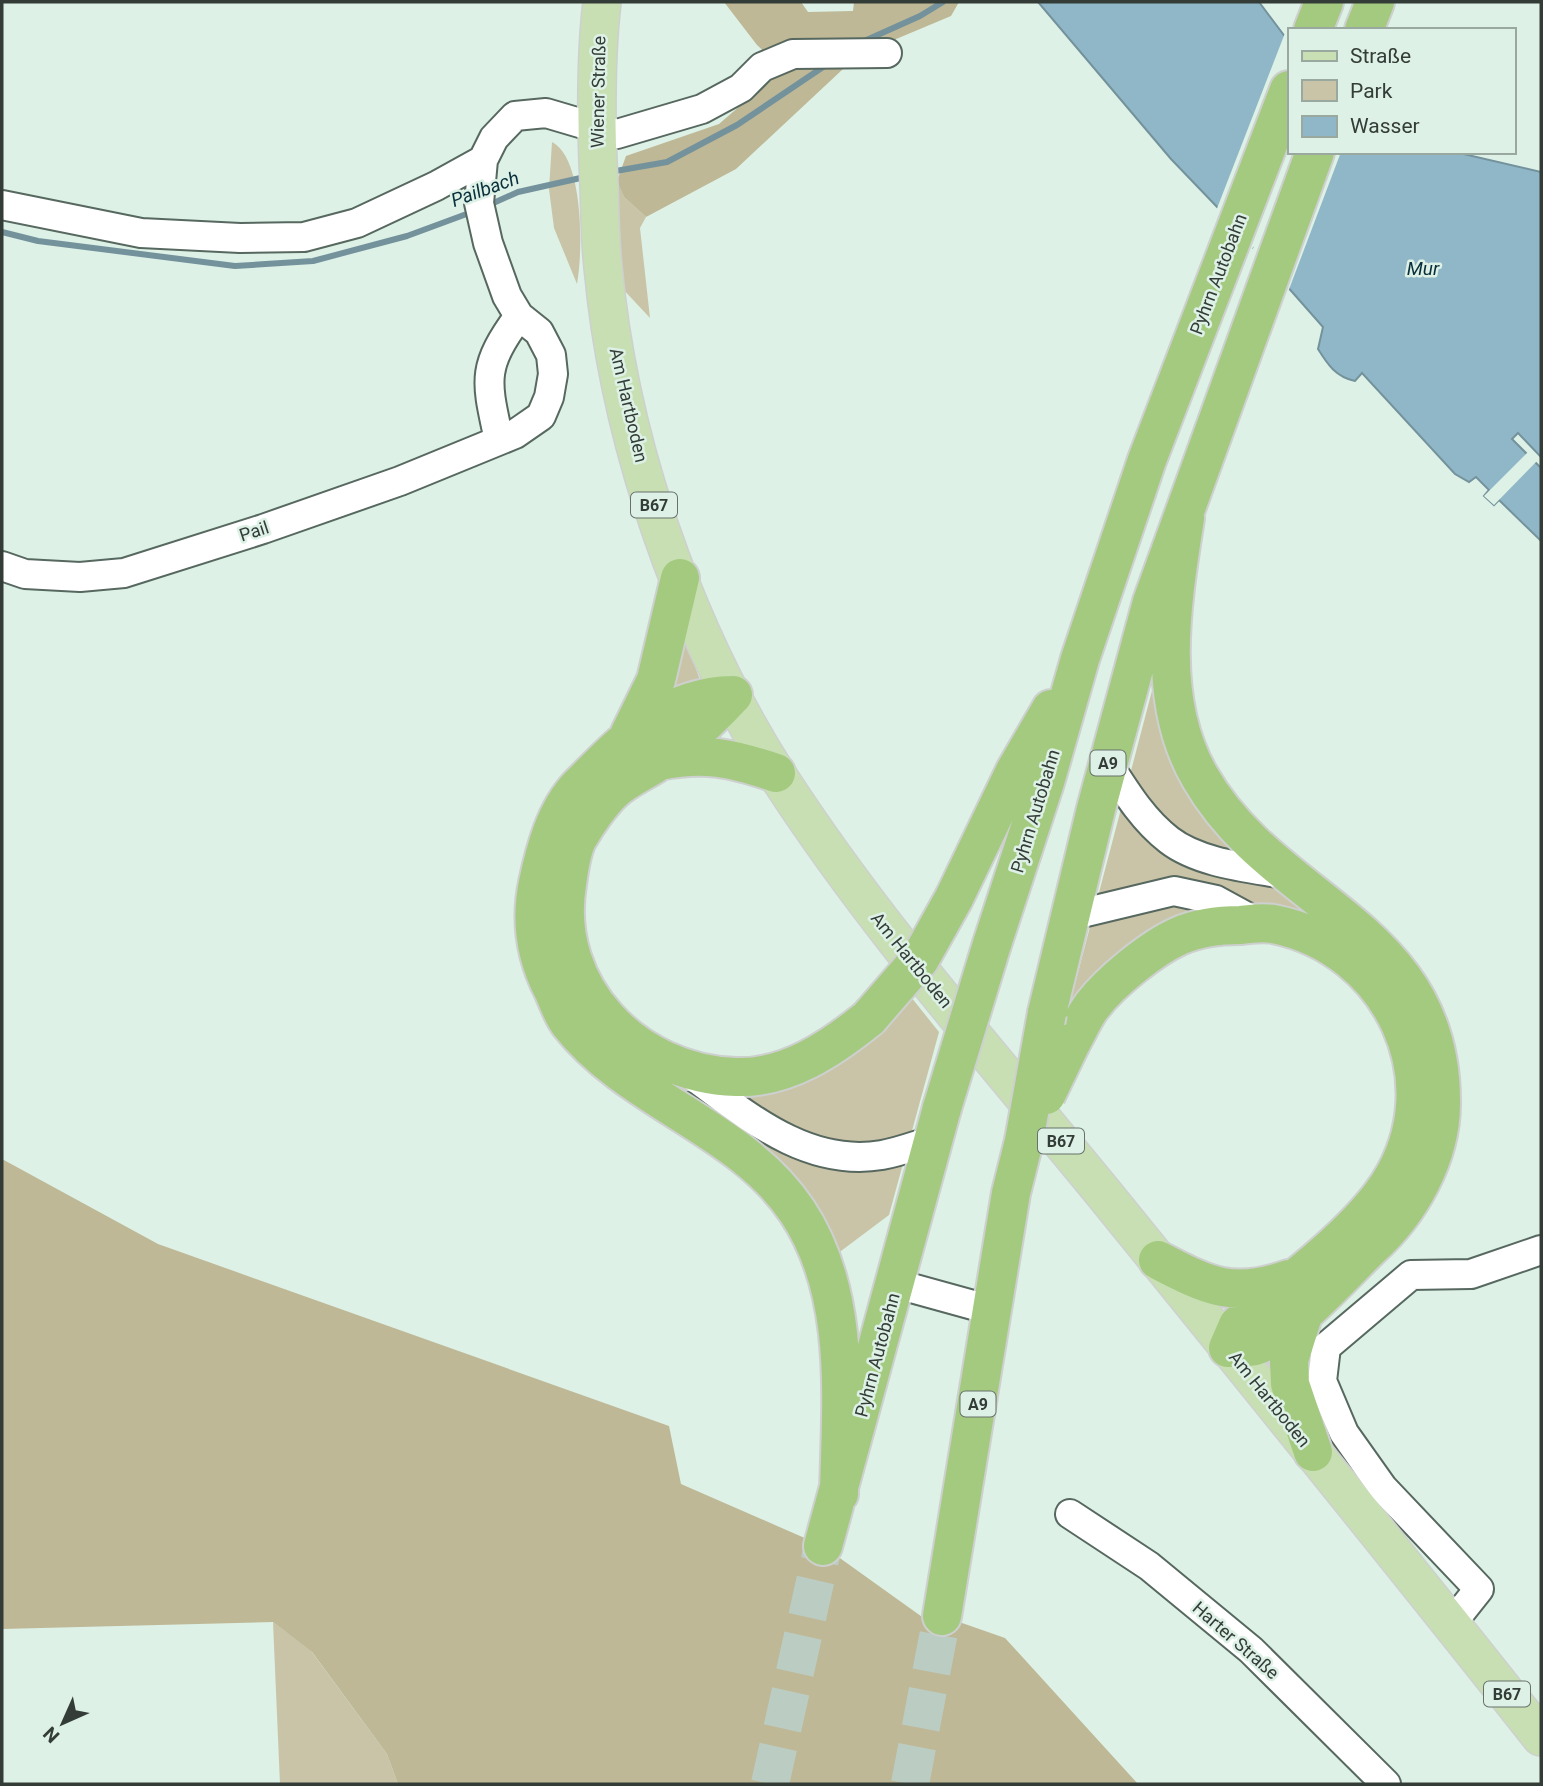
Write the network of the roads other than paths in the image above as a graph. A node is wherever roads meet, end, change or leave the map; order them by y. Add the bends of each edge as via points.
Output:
1 (602, 2) edge
2 (1324, 2) edge
3 (1375, 2) edge
4 (1314, 28) edge
5 (1365, 28) edge
6 (887, 53) dead end
7 (1288, 93) edge
8 (597, 130) junction
9 (1314, 154) edge
10 (481, 170) junction
11 (598, 174) joint
12 (2, 205) edge
13 (519, 316) junction
14 (499, 440) junction
15 (1185, 518) junction
16 (2, 566) edge
17 (680, 578) junction
18 (1080, 659) junction
19 (733, 695) junction
20 (629, 736) junction
21 (659, 761) junction
22 (1108, 764) junction
23 (776, 773) junction
24 (1289, 875) junction
25 (1070, 916) junction
26 (1260, 924) junction
27 (684, 1069) junction
28 (938, 1124) junction
29 (1024, 1141) junction
30 (1541, 1250) edge
31 (1158, 1260) junction
32 (897, 1284) junction
33 (1301, 1294) junction
34 (991, 1310) junction
35 (1228, 1348) junction
36 (1313, 1452) junction
37 (839, 1494) junction
38 (1070, 1514) dead end
39 (823, 1546) tunnel mouth
40 (942, 1616) tunnel mouth
41 (1452, 1623) junction
42 (1541, 1737) edge
43 (1387, 1784) edge

1 - 8 main road, Wiener Straße / B67 via 596,61
2 - 4 highway
3 - 5 highway
6 - 8 street via 793,54 762,66 741,88 702,109 617,134
7 - 18 highway, Pyhrn Autobahn via 1147,460
8 - 10 street via 547,113 515,116 494,138
8 - 11 main road, Wiener Straße / B67
9 - 15 highway, A9
10 - 12 street via 357,223 304,237 141,233
10 - 13 street, Pail via 479,202 488,243
11 - 17 main road, Am Hartboden / B67 via 603,267 619,376 664,540
13 - 14 street via 503,338 488,380
13 - 14 street, Pail via 539,332 551,355 553,374 541,416
14 - 16 street, Pail via 313,512 124,573 53,576
15 - 22 highway, A9 via 1152,602
15 - 24 highway via 1171,607 1173,700 1184,739 1199,776 1219,805 1241,832
17 - 19 main road, Am Hartboden / B67
17 - 20 highway via 656,680
18 - 27 highway, bridge via 1015,771 920,960 869,1018 833,1048 783,1070 738,1077
18 - 28 highway, Pyhrn Autobahn, bridge
19 - 20 highway via 687,700
19 - 21 highway
19 - 23 main road, Am Hartboden / B67
20 - 37 highway via 571,795 552,831 536,894 536,951 568,1021 600,1056 743,1156 797,1211 834,1298 841,1393
21 - 23 highway via 719,756
21 - 27 highway via 612,791 578,839 564,903 566,934 573,967 597,1011 636,1047
22 - 24 street via 1135,806 1171,842 1221,863
22 - 25 highway, A9
23 - 31 main road, Am Hartboden / B67 via 870,908
24 - 33 highway via 1390,958 1427,1017 1441,1082 1441,1116 1434,1148 1415,1195 1380,1239
25 - 26 street via 1174,891 1216,900
25 - 29 highway, A9, bridge
26 - 29 highway, bridge via 1223,925 1179,936 1134,966 1092,1005
26 - 33 highway via 1272,923 1320,941 1356,964 1379,986 1409,1043 1415,1084 1410,1136 1389,1183
27 - 28 street via 782,1139 822,1153 880,1155
28 - 32 highway, Pyhrn Autobahn
29 - 34 highway, A9
30 - 41 street via 1471,1274 1411,1275 1326,1347 1322,1381 1344,1433 1383,1488 1479,1589
31 - 33 highway via 1212,1285
31 - 35 main road, Am Hartboden / B67
32 - 34 street
32 - 37 highway, Pyhrn Autobahn
33 - 35 highway via 1256,1346
33 - 36 highway via 1289,1360 1290,1384
34 - 40 highway, A9
35 - 36 main road, Am Hartboden / B67
36 - 41 main road, Am Hartboden / B67
37 - 39 highway, Pyhrn Autobahn
38 - 43 street, Harter Straße via 1149,1566 1251,1650
41 - 42 main road, Am Hartboden / B67

